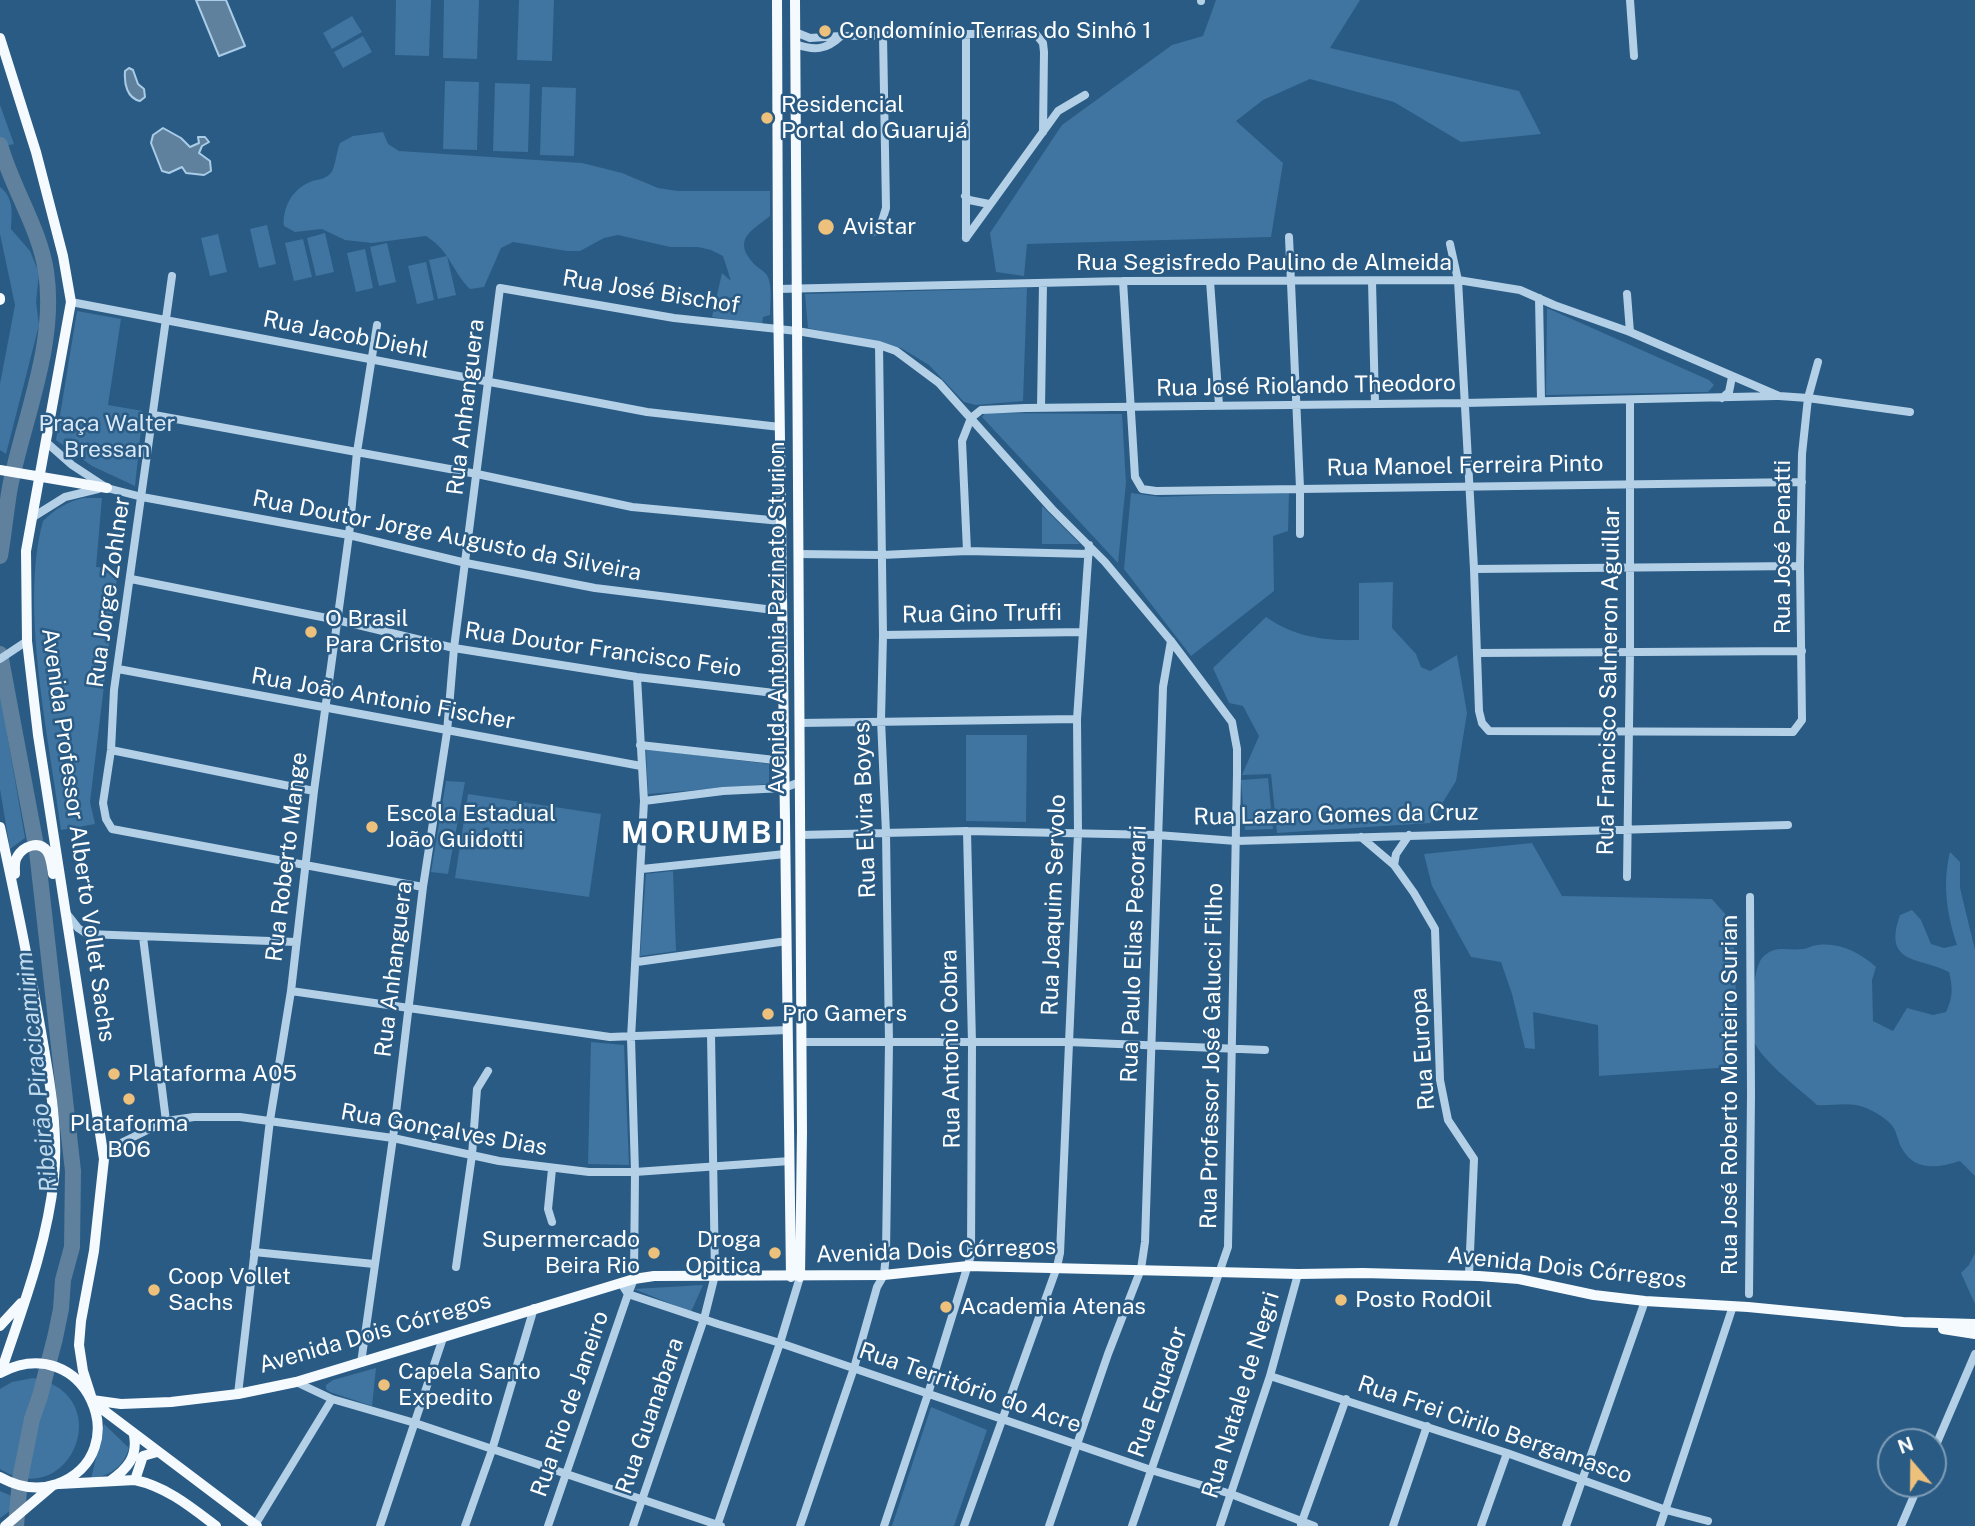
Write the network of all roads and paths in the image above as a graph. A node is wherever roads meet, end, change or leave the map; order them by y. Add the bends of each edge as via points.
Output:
1 (777, 0) edge
2 (794, 0) edge
3 (1630, 0) edge
4 (966, 34) junction
5 (883, 35) junction
6 (777, 36) junction
7 (0, 38) edge
8 (795, 38) junction
9 (1634, 56) dead end
10 (1086, 95) dead end
11 (1043, 132) junction
12 (965, 196) junction
13 (989, 204) junction
14 (873, 232) dead end
15 (1289, 237) dead end
16 (1450, 244) dead end
17 (172, 276) dead end
18 (1123, 281) junction
19 (1210, 281) junction
20 (1372, 281) junction
21 (1458, 281) junction
22 (1292, 282) junction
23 (1043, 283) junction
24 (500, 288) joint
25 (796, 288) junction
26 (778, 289) junction
27 (1627, 294) dead end
28 (1539, 298) junction
29 (71, 303) junction
30 (167, 321) junction
31 (377, 325) dead end
32 (779, 329) junction
33 (797, 331) junction
34 (1630, 332) junction
35 (879, 345) junction
36 (371, 359) junction
37 (1818, 362) dead end
38 (1732, 377) junction
39 (489, 381) junction
40 (1779, 396) junction
41 (1808, 398) junction
42 (1718, 399) junction
43 (1541, 400) junction
44 (1630, 400) junction
45 (1375, 403) junction
46 (1464, 403) junction
47 (1297, 404) junction
48 (1219, 405) junction
49 (1132, 407) junction
50 (1041, 408) junction
51 (1910, 412) dead end
52 (155, 415) junction
53 (971, 418) junction
54 (780, 427) junction
55 (46, 442) junction
56 (357, 452) junction
57 (1, 470) edge
58 (477, 474) junction
59 (41, 477) junction
60 (1802, 482) junction
61 (1631, 483) junction
62 (107, 488) junction
63 (1300, 488) junction
64 (1470, 488) junction
65 (142, 497) junction
66 (33, 517) junction
67 (781, 521) junction
68 (1300, 534) dead end
69 (349, 535) junction
70 (1089, 549) junction
71 (967, 551) junction
72 (798, 554) junction
73 (882, 555) junction
74 (466, 563) junction
75 (1800, 566) junction
76 (1474, 569) junction
77 (1629, 569) junction
78 (131, 579) junction
79 (782, 611) junction
80 (337, 620) junction
81 (1083, 632) junction
82 (883, 635) junction
83 (1171, 641) junction
84 (22, 645) junction
85 (454, 648) junction
86 (1802, 651) junction
87 (1630, 652) junction
88 (1477, 653) junction
89 (0, 659) edge
90 (118, 669) junction
91 (638, 677) junction
92 (783, 694) junction
93 (325, 709) junction
94 (1077, 719) junction
95 (881, 720) junction
96 (799, 723) junction
97 (447, 732) junction
98 (1628, 732) junction
99 (640, 746) junction
100 (111, 750) junction
101 (784, 761) junction
102 (641, 766) junction
103 (800, 782) junction
104 (784, 788) junction
105 (314, 791) junction
106 (644, 801) junction
107 (1788, 825) dead end
108 (0, 827) edge
109 (1627, 830) junction
110 (967, 831) junction
111 (886, 833) junction
112 (1078, 833) junction
113 (800, 835) junction
114 (1157, 835) junction
115 (1409, 835) junction
116 (1361, 837) junction
117 (1236, 841) junction
118 (785, 854) junction
119 (304, 865) junction
120 (1394, 865) junction
121 (642, 869) junction
122 (1626, 877) dead end
123 (423, 887) junction
124 (1750, 897) dead end
125 (19, 912) junction
126 (66, 913) junction
127 (143, 937) junction
128 (787, 941) junction
129 (296, 942) junction
130 (637, 962) junction
131 (291, 991) junction
132 (408, 1010) junction
133 (801, 1017) junction
134 (788, 1030) junction
135 (710, 1034) junction
136 (631, 1038) junction
137 (802, 1042) junction
138 (1069, 1042) junction
139 (889, 1043) junction
140 (972, 1043) junction
141 (1151, 1047) junction
142 (1231, 1049) junction
143 (1265, 1050) dead end
144 (488, 1071) dead end
145 (270, 1120) junction
146 (166, 1121) junction
147 (393, 1138) junction
148 (472, 1155) junction
149 (104, 1159) junction
150 (790, 1161) junction
151 (713, 1166) junction
152 (552, 1169) junction
153 (635, 1172) junction
154 (552, 1222) dead end
155 (254, 1252) junction
156 (374, 1264) junction
157 (456, 1266) dead end
158 (968, 1266) junction
159 (1057, 1267) junction
160 (1141, 1269) junction
161 (1220, 1272) junction
162 (1298, 1274) junction
163 (715, 1275) junction
164 (884, 1275) junction
165 (1469, 1275) junction
166 (795, 1277) junction
167 (634, 1279) junction
168 (621, 1283) junction
169 (28, 1292) junction
170 (628, 1294) junction
171 (1749, 1294) dead end
172 (1645, 1301) junction
173 (1733, 1306) junction
174 (534, 1308) junction
175 (704, 1319) junction
176 (1921, 1322) junction
177 (1975, 1324) edge
178 (0, 1326) edge
179 (1975, 1334) edge
180 (443, 1338) junction
181 (780, 1342) junction
182 (1975, 1354) edge
183 (361, 1363) junction
184 (854, 1367) junction
185 (0, 1373) edge
186 (1270, 1376) junction
187 (296, 1382) junction
188 (238, 1394) junction
189 (928, 1395) junction
190 (332, 1399) junction
191 (1346, 1399) junction
192 (92, 1400) junction
193 (1001, 1420) junction
194 (415, 1423) junction
195 (1427, 1426) junction
196 (1943, 1428) edge
197 (134, 1435) junction
198 (1076, 1445) junction
199 (492, 1450) junction
200 (157, 1452) junction
201 (1507, 1453) junction
202 (1151, 1471) junction
203 (565, 1475) junction
204 (0, 1477) edge
205 (135, 1480) junction
206 (1582, 1480) junction
207 (107, 1483) junction
208 (55, 1484) junction
209 (1231, 1494) junction
210 (1913, 1498) edge
211 (641, 1501) junction
212 (1666, 1510) junction
213 (1707, 1521) dead end
214 (1301, 1524) edge
215 (256, 1525) edge
216 (718, 1525) edge
217 (5, 1526) edge
218 (216, 1526) edge
219 (380, 1526) edge
220 (465, 1526) edge
221 (548, 1526) edge
222 (633, 1526) edge
223 (800, 1526) edge
224 (884, 1526) edge
225 (964, 1526) edge
226 (1049, 1526) edge
227 (1132, 1526) edge
228 (1220, 1526) edge
229 (1314, 1526) edge
230 (1393, 1526) edge
231 (1481, 1526) edge
232 (1566, 1526) edge
233 (1660, 1526) edge
234 (1901, 1526) edge

1 - 6 main road, Avenida Antonia Pazinato Sturion
2 - 8 main road, Avenida Antonia Pazinato Sturion
3 - 9 street
4 - 5 street
4 - 11 street via 1035,33 1043,43
4 - 12 street
5 - 8 street via 841,36 826,47 805,47
5 - 14 street via 886,208
6 - 8 main road via 785,44
6 - 26 main road, Avenida Antonia Pazinato Sturion
7 - 29 main road, Avenida Professor Alberto Vollet Sachs via 36,152
8 - 25 main road, Avenida Antonia Pazinato Sturion
10 - 11 street via 1058,111
11 - 13 street
12 - 13 street
12 - 13 street via 966,239
15 - 22 street
16 - 21 street
17 - 30 street, Rua Jorge Zohlner
18 - 19 street, Rua Segisfredo Paulino de Almeida
18 - 23 street, Rua Segisfredo Paulino de Almeida
18 - 49 street
19 - 22 street, Rua Segisfredo Paulino de Almeida
19 - 48 street
20 - 21 street, Rua Segisfredo Paulino de Almeida
20 - 22 street, Rua Segisfredo Paulino de Almeida
20 - 45 street
21 - 28 street, Rua Segisfredo Paulino de Almeida via 1520,290
21 - 46 street
22 - 47 street
23 - 25 street, Rua Segisfredo Paulino de Almeida
23 - 50 street
24 - 32 street, Rua José Bischof via 674,318
24 - 39 street, Rua Anhanguera
25 - 26 street, Rua Segisfredo Paulino de Almeida
25 - 33 main road, Avenida Antonia Pazinato Sturion
26 - 32 main road, Avenida Antonia Pazinato Sturion
27 - 34 street
28 - 34 street, Rua Segisfredo Paulino de Almeida
28 - 43 street
29 - 30 street, Rua Jacob Diehl
29 - 55 main road, Avenida Professor Alberto Vollet Sachs
30 - 36 street, Rua Jacob Diehl
30 - 52 street, Rua Jorge Zohlner
31 - 36 street, Rua Roberto Mange
32 - 33 street, Rua José Bischof
32 - 54 main road, Avenida Antonia Pazinato Sturion
33 - 35 street, Rua José Bischof
33 - 72 main road, Avenida Antonia Pazinato Sturion
34 - 38 street, Rua Segisfredo Paulino de Almeida
35 - 53 street, Rua José Bischof via 896,351 939,383
35 - 73 street, Rua Elvira Boyes
36 - 39 street, Rua Jacob Diehl
36 - 56 street, Rua Roberto Mange
37 - 41 street, Rua José Penatti
38 - 40 street, Rua Segisfredo Paulino de Almeida
38 - 42 street via 1729,393
39 - 54 street, Rua Jacob Diehl via 647,412
39 - 58 street, Rua Anhanguera
40 - 41 street, Rua Segisfredo Paulino de Almeida
40 - 42 street, Rua José Riolando Theodoro
41 - 51 street, Rua Segisfredo Paulino de Almeida
41 - 60 street, Rua José Penatti
42 - 44 street, Rua José Riolando Theodoro
43 - 44 street, Rua José Riolando Theodoro
43 - 46 street, Rua José Riolando Theodoro
44 - 61 street, Rua Francisco Salmeron Aguillar
45 - 46 street, Rua José Riolando Theodoro
45 - 47 street, Rua José Riolando Theodoro
46 - 64 street
47 - 48 street, Rua José Riolando Theodoro
47 - 63 street
48 - 49 street, Rua José Riolando Theodoro
49 - 50 street, Rua José Riolando Theodoro
49 - 63 street, Rua Manoel Ferreira Pinto via 1135,477 1142,489
50 - 53 street, Rua José Riolando Theodoro via 981,410
52 - 56 street
52 - 65 street, Rua Jorge Zohlner
53 - 70 street, Rua José Bischof
53 - 71 street via 962,441
54 - 67 main road, Avenida Antonia Pazinato Sturion
55 - 59 main road, Avenida Professor Alberto Vollet Sachs
55 - 62 street, Rua Doutor Jorge Augusto da Silveira
56 - 58 street
56 - 69 street, Rua Roberto Mange
57 - 59 main road
58 - 67 street via 632,506
58 - 74 street, Rua Anhanguera
59 - 62 main road
59 - 66 main road, Avenida Professor Alberto Vollet Sachs
60 - 61 street, Rua Manoel Ferreira Pinto
60 - 75 street, Rua José Penatti
61 - 64 street, Rua Manoel Ferreira Pinto
61 - 77 street, Rua Francisco Salmeron Aguillar
62 - 65 street, Rua Doutor Jorge Augusto da Silveira
62 - 66 street, Rua Doutor Jorge Augusto da Silveira via 65,497
63 - 64 street, Rua Manoel Ferreira Pinto
63 - 68 street
64 - 76 street
65 - 69 street, Rua Doutor Jorge Augusto da Silveira
65 - 78 street, Rua Jorge Zohlner
66 - 84 main road, Avenida Professor Alberto Vollet Sachs via 26,551
67 - 79 main road, Avenida Antonia Pazinato Sturion
69 - 74 street, Rua Doutor Jorge Augusto da Silveira
69 - 80 street, Rua Roberto Mange
70 - 71 street
70 - 81 street, Rua Joaquim Servolo
70 - 83 street, Rua Professor José Galucci Filho
71 - 73 street
72 - 73 street
72 - 96 main road, Avenida Antonia Pazinato Sturion
73 - 82 street, Rua Elvira Boyes
74 - 79 street, Rua Doutor Jorge Augusto da Silveira via 595,588
74 - 85 street, Rua Anhanguera
75 - 77 street
75 - 86 street, Rua José Penatti
76 - 77 street
76 - 88 street
77 - 87 street, Rua Francisco Salmeron Aguillar
78 - 80 street, Rua Doutor Francisco Feio
78 - 90 street, Rua Jorge Zohlner
79 - 92 main road, Avenida Antonia Pazinato Sturion
80 - 85 street, Rua Doutor Francisco Feio
80 - 93 street, Rua Roberto Mange
81 - 82 street, Rua Gino Truffi
81 - 94 street, Rua Joaquim Servolo
82 - 95 street, Rua Elvira Boyes
83 - 114 street, Rua Paulo Elias Pecorari via 1163,687
83 - 117 street, Rua Professor José Galucci Filho via 1231,722 1237,749
84 - 89 street
84 - 126 main road, Avenida Professor Alberto Vollet Sachs
85 - 91 street, Rua Doutor Francisco Feio
85 - 97 street, Rua Anhanguera
86 - 87 street
86 - 98 street, Rua José Penatti via 1802,719 1793,732
87 - 88 street
87 - 98 street, Rua Francisco Salmeron Aguillar
88 - 98 street via 1479,711 1489,731
90 - 93 street, Rua João Antonio Fischer
90 - 100 street, Rua Jorge Zohlner
91 - 92 street, Rua Doutor Francisco Feio
91 - 99 street
92 - 96 main road via 797,705
92 - 101 main road, Avenida Antonia Pazinato Sturion
93 - 97 street, Rua João Antonio Fischer
93 - 105 street, Rua Roberto Mange
94 - 95 street
94 - 112 street, Rua Joaquim Servolo
95 - 96 street
95 - 111 street, Rua Elvira Boyes
96 - 103 main road, Avenida Antonia Pazinato Sturion
97 - 102 street, Rua João Antonio Fischer
97 - 123 street, Rua Anhanguera
98 - 109 street, Rua Francisco Salmeron Aguillar
99 - 101 street
99 - 102 street
100 - 105 street
100 - 119 street, Rua Jorge Zohlner via 103,803 113,829
101 - 104 main road, Avenida Antonia Pazinato Sturion
102 - 106 street
103 - 104 street
103 - 113 main road, Avenida Antonia Pazinato Sturion
104 - 106 street
104 - 118 main road, Avenida Antonia Pazinato Sturion
105 - 119 street, Rua Roberto Mange
106 - 121 street
107 - 109 street, Rua Lazaro Gomes da Cruz
108 - 125 main road
109 - 115 street, Rua Lazaro Gomes da Cruz
109 - 122 street, Rua Francisco Salmeron Aguillar
110 - 111 street, Rua Lazaro Gomes da Cruz
110 - 112 street, Rua Lazaro Gomes da Cruz
110 - 140 street, Rua Antonio Cobra
111 - 113 street, Rua Lazaro Gomes da Cruz
111 - 139 street, Rua Elvira Boyes
112 - 114 street, Rua Lazaro Gomes da Cruz
112 - 138 street, Rua Joaquim Servolo
113 - 133 main road, Avenida Antonia Pazinato Sturion
114 - 117 street, Rua Lazaro Gomes da Cruz
114 - 141 street, Rua Paulo Elias Pecorari
115 - 116 street, Rua Lazaro Gomes da Cruz
115 - 120 street
116 - 117 street, Rua Lazaro Gomes da Cruz
116 - 120 street, Rua Europa
117 - 142 street, Rua Professor José Galucci Filho
118 - 121 street
118 - 128 main road, Avenida Antonia Pazinato Sturion
119 - 123 street
119 - 129 street, Rua Roberto Mange
120 - 165 street, Rua Europa via 1434,929 1440,1080 1448,1120 1474,1159
121 - 130 street
123 - 132 street, Rua Anhanguera
124 - 171 street, Rua José Roberto Monteiro Surian
125 - 126 main road via 15,865 19,853 39,845 46,850
125 - 169 main road via 55,1136 53,1182
126 - 127 street via 87,934
126 - 149 main road, Avenida Professor Alberto Vollet Sachs
127 - 129 street
127 - 146 street
128 - 130 street
128 - 134 main road, Avenida Antonia Pazinato Sturion
129 - 131 street, Rua Roberto Mange
130 - 136 street
131 - 132 street
131 - 145 street, Rua Roberto Mange
132 - 136 street
132 - 147 street, Rua Anhanguera
133 - 134 main road
133 - 137 main road, Avenida Antonia Pazinato Sturion
134 - 135 street
134 - 137 main road
134 - 150 main road, Avenida Antonia Pazinato Sturion
135 - 136 street
135 - 151 street, Rua Guanabara
136 - 153 street
137 - 139 street
137 - 166 main road, Avenida Antonia Pazinato Sturion
138 - 140 street
138 - 141 street
138 - 159 street, Rua Joaquim Servolo
139 - 140 street
139 - 164 street, Rua Elvira Boyes
140 - 158 street, Rua Antonio Cobra
141 - 142 street
141 - 160 street, Rua Paulo Elias Pecorari
142 - 143 street
142 - 161 street, Rua Professor José Galucci Filho via 1228,1247
144 - 148 street via 477,1088
145 - 146 street, Rua Gonçalves Dias via 194,1117
145 - 147 street, Rua Gonçalves Dias
145 - 155 street, Rua Roberto Mange
146 - 149 street, Rua Gonçalves Dias via 123,1142
147 - 148 street, Rua Gonçalves Dias
147 - 156 street, Rua Anhanguera
148 - 152 street, Rua Gonçalves Dias
148 - 157 street
149 - 192 main road, Avenida Professor Alberto Vollet Sachs via 79,1345
150 - 151 street, Rua Gonçalves Dias
150 - 166 main road, Avenida Antonia Pazinato Sturion
151 - 153 street, Rua Gonçalves Dias
151 - 163 street, Rua Guanabara
152 - 153 street, Rua Gonçalves Dias
152 - 154 street via 548,1209
153 - 167 street
155 - 156 street
155 - 188 street, Rua Roberto Mange
156 - 183 street, Rua Anhanguera
158 - 159 main road, Avenida Dois Córregos
158 - 164 main road, Avenida Dois Córregos
158 - 189 street, Rua Antonio Cobra
159 - 160 main road, Avenida Dois Córregos
159 - 193 street, Rua Joaquim Servolo
160 - 161 main road, Avenida Dois Córregos
160 - 198 street, Rua Paulo Elias Pecorari
161 - 162 main road, Avenida Dois Córregos
161 - 202 street, Rua Equador
162 - 165 main road, Avenida Dois Córregos
162 - 186 street, Rua Natale de Negri
163 - 166 main road, Avenida Dois Córregos
163 - 167 main road, Avenida Dois Córregos
163 - 175 street, Rua Guanabara
164 - 166 main road, Avenida Dois Córregos
164 - 184 street, Rua Elvira Boyes
165 - 172 main road, Avenida Dois Córregos
166 - 181 street
167 - 168 main road, Avenida Dois Córregos
167 - 170 street
168 - 170 street
168 - 174 main road, Avenida Dois Córregos
169 - 178 main road
169 - 185 main road
170 - 175 street, Rua Território do Acre
170 - 203 street, Rua Rio de Janeiro
172 - 173 main road, Avenida Dois Córregos
172 - 206 street
173 - 176 main road, Avenida Dois Córregos
173 - 212 street
174 - 180 main road, Avenida Dois Córregos
174 - 199 street
175 - 181 street, Rua Território do Acre
175 - 211 street, Rua Guanabara
176 - 177 main road, Avenida Dois Córregos
176 - 179 main road, Avenida Dois Córregos
180 - 183 main road, Avenida Dois Córregos
180 - 194 street
181 - 184 street, Rua Território do Acre
181 - 216 street
182 - 196 street
183 - 187 main road, Avenida Dois Córregos
184 - 189 street, Rua Território do Acre
184 - 223 street, Rua Elvira Boyes
185 - 192 main road via 23,1364 54,1366 74,1377
186 - 191 street, Rua Frei Cirilo Bergamasco
186 - 209 street, Rua Natale de Negri
187 - 188 main road, Avenida Dois Córregos
187 - 190 street
188 - 192 main road, Avenida Dois Córregos via 150,1404
189 - 193 street, Rua Território do Acre
189 - 224 street, Rua Antonio Cobra
190 - 194 street
190 - 215 street
191 - 195 street, Rua Frei Cirilo Bergamasco
191 - 214 street
192 - 197 main road
192 - 208 main road, Avenida Professor Alberto Vollet Sachs via 97,1430 92,1451 79,1469
193 - 198 street, Rua Território do Acre
193 - 225 street, Rua Joaquim Servolo
194 - 199 street
194 - 219 street
195 - 201 street, Rua Frei Cirilo Bergamasco
195 - 230 street
197 - 200 main road
197 - 207 main road via 130,1463
198 - 202 street, Rua Território do Acre
198 - 226 street, Rua Paulo Elias Pecorari
199 - 203 street
199 - 220 street
200 - 205 main road via 143,1456
200 - 215 main road
201 - 206 street, Rua Frei Cirilo Bergamasco
201 - 231 street
202 - 209 street, Rua Território do Acre
202 - 227 street, Rua Equador
203 - 211 street
203 - 221 street, Rua Rio de Janeiro
204 - 208 main road via 31,1488
205 - 207 main road
205 - 218 main road via 181,1499
206 - 212 street, Rua Frei Cirilo Bergamasco
206 - 232 street
207 - 208 main road
208 - 217 main road
209 - 214 street, Rua Território do Acre
209 - 228 street, Rua Natale de Negri
210 - 234 street
211 - 216 street
211 - 222 street, Rua Guanabara
212 - 213 street, Rua Frei Cirilo Bergamasco
212 - 233 street
214 - 229 street, Rua Território do Acre

